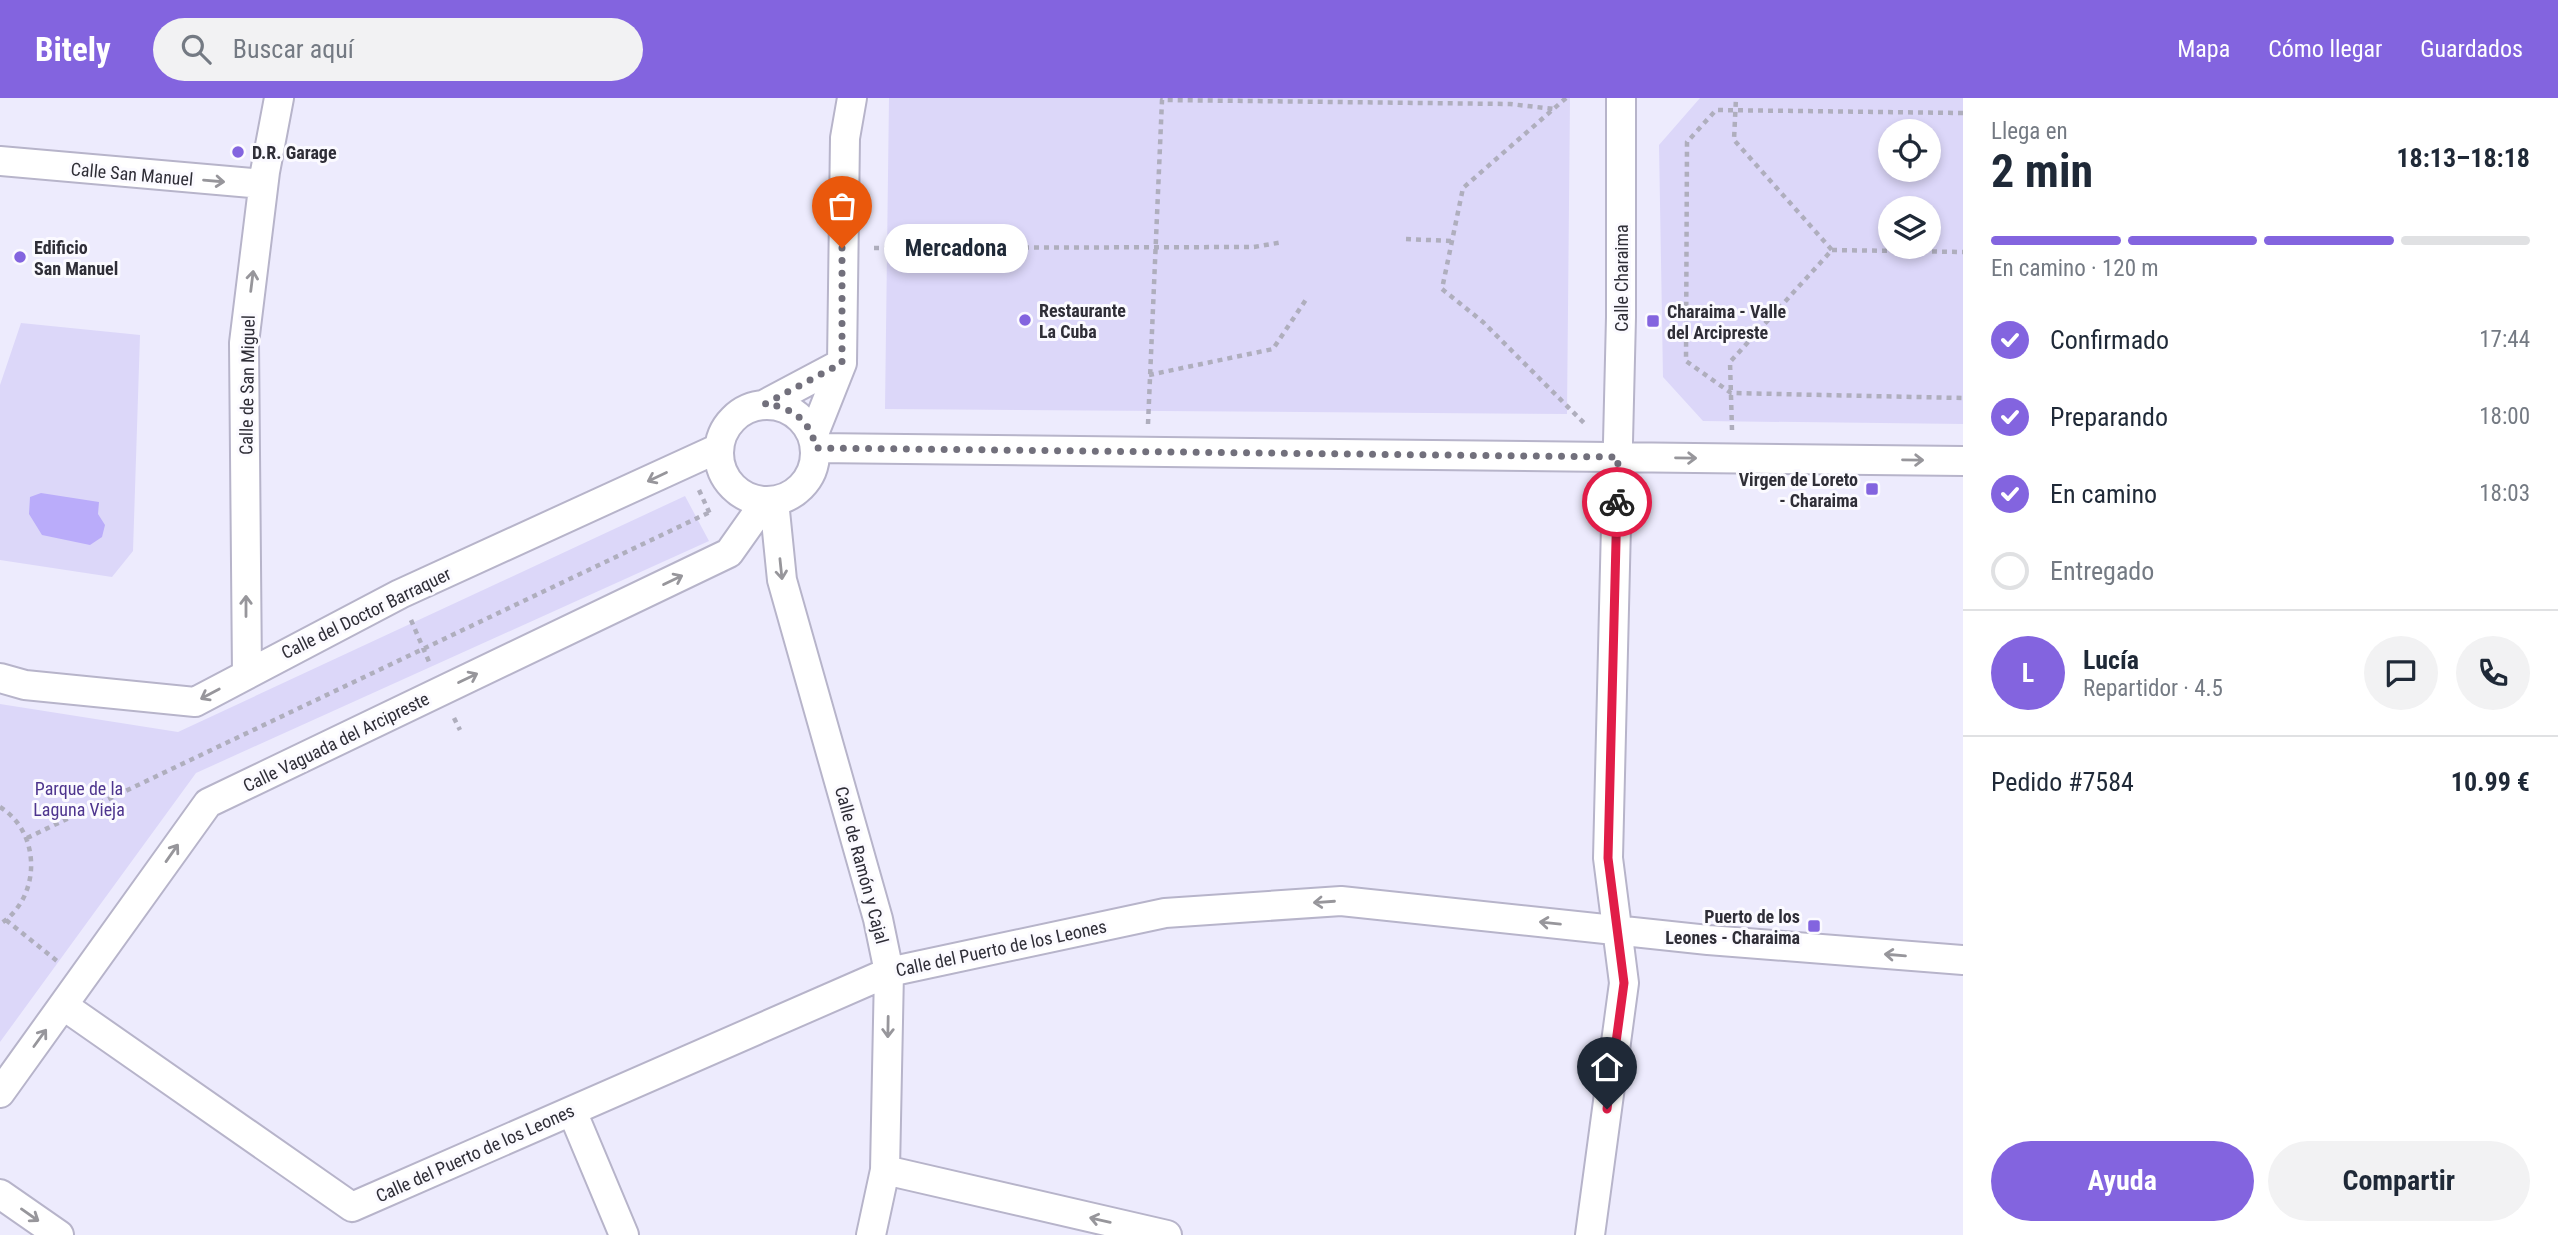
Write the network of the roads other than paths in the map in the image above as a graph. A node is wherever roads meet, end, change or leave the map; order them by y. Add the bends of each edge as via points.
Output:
1 (279, 98) edge
2 (852, 98) edge
3 (1621, 98) edge
4 (0, 161) edge
5 (263, 184) junction
6 (842, 363) junction
7 (765, 404) junction
8 (815, 442) junction
9 (719, 448) junction
10 (1618, 457) junction
11 (1963, 461) edge
12 (769, 501) junction
13 (247, 674) junction
14 (0, 678) edge
15 (1618, 930) junction
16 (1963, 960) edge
17 (889, 972) junction
18 (64, 1006) junction
19 (0, 1093) edge
20 (572, 1111) junction
21 (885, 1170) junction
22 (0, 1194) edge
23 (59, 1235) edge
24 (624, 1235) edge
25 (871, 1235) edge
26 (1167, 1235) edge
27 (1590, 1235) edge

1 - 5 street, Calle de San Miguel
2 - 6 street via 845,138
3 - 10 street, Calle Charaima
4 -> 5 street, Calle San Manuel
13 -> 5 street, Calle de San Miguel via 244,344
6 - 7 street
6 - 8 street
7 - 8 street via 794,412
7 - 9 street via 739,413 729,423
8 - 10 street via 1147,452
8 - 12 street via 814,467 806,483 792,495
9 - 12 street via 723,474 730,485 740,493
9 -> 13 street, Calle del Doctor Barraquer via 400,594
10 -> 11 street
10 - 15 street, Calle Charaima via 1608,858
12 -> 17 street, Calle de Ramón y Cajal via 782,580
18 -> 12 street, Calle Vaguada del Arcipreste via 208,803 729,553
13 -> 14 street, Calle del Doctor Barraquer via 195,702 25,685
16 -> 15 street, Calle del Puerto de los Leones
15 -> 17 street, Calle del Puerto de los Leones via 1341,901 1165,913
15 - 27 street via 1624,983
17 - 20 street, Calle del Puerto de los Leones
17 -> 21 street, Calle de Ramón y Cajal
19 -> 18 street, Calle Vaguada del Arcipreste
18 - 20 street, Calle del Puerto de los Leones via 352,1207
20 - 24 street
21 - 25 street, Calle de Ramón y Cajal
26 -> 21 street
22 -> 23 street

